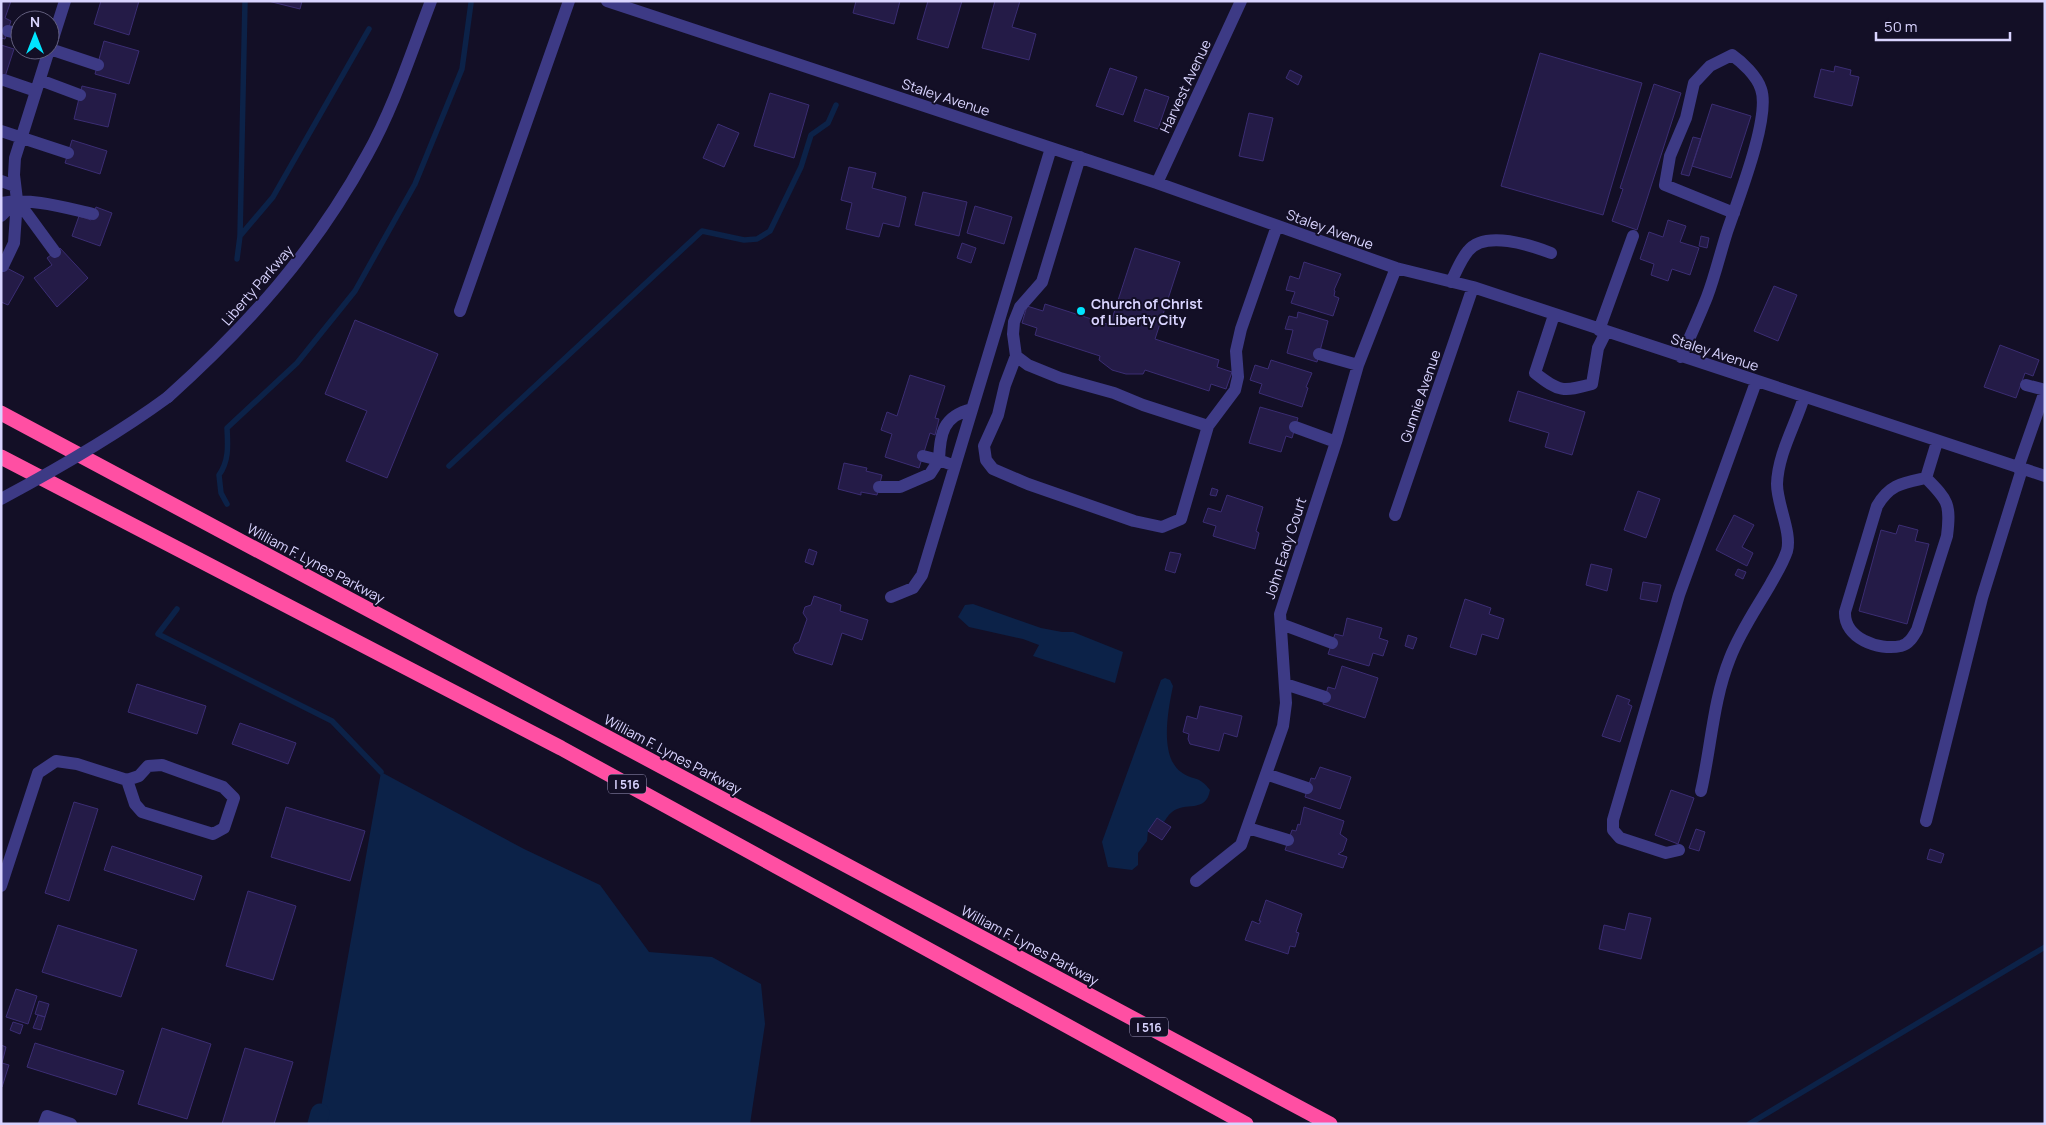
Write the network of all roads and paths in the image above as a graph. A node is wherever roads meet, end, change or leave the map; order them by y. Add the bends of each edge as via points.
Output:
1 (66, 1) edge
2 (431, 1) edge
3 (569, 1) edge
4 (607, 1) edge
5 (1241, 1) edge
6 (60, 18) edge
7 (60, 51) edge
8 (46, 60) edge
9 (98, 65) dead end
10 (4, 80) dead end
11 (38, 86) junction
12 (80, 95) dead end
13 (1, 131) edge
14 (21, 137) junction
15 (1051, 148) junction
16 (68, 153) dead end
17 (1080, 157) junction
18 (1, 180) edge
19 (1157, 183) junction
20 (16, 186) junction
21 (17, 200) junction
22 (1, 203) edge
23 (1734, 213) junction
24 (93, 214) dead end
25 (1, 216) edge
26 (1277, 226) junction
27 (1633, 236) dead end
28 (55, 252) dead end
29 (1551, 253) dead end
30 (3, 266) dead end
31 (1396, 268) junction
32 (1451, 282) junction
33 (1473, 287) junction
34 (460, 311) dead end
35 (1554, 314) junction
36 (1602, 331) junction
37 (1319, 354) dead end
38 (1016, 356) junction
39 (1681, 357) junction
40 (1358, 366) junction
41 (1756, 382) junction
42 (2026, 384) dead end
43 (2045, 391) edge
44 (1804, 397) junction
45 (972, 409) junction
46 (1, 413) edge
47 (1208, 426) junction
48 (1295, 427) dead end
49 (1336, 442) junction
50 (1937, 442) junction
51 (923, 456) dead end
52 (1, 457) edge
53 (939, 460) junction
54 (954, 466) junction
55 (2020, 468) junction
56 (2045, 476) edge
57 (1926, 478) junction
58 (879, 487) dead end
59 (1, 499) edge
60 (1395, 515) dead end
61 (891, 597) dead end
62 (1280, 624) junction
63 (1332, 643) dead end
64 (1285, 684) junction
65 (1325, 697) dead end
66 (1266, 774) junction
67 (127, 780) junction
68 (1307, 788) dead end
69 (1701, 791) dead end
70 (1926, 820) dead end
71 (1248, 828) junction
72 (1288, 840) dead end
73 (1679, 850) dead end
74 (1196, 881) dead end
75 (1, 886) edge
76 (44, 1124) edge
77 (71, 1124) edge
78 (1246, 1124) edge
79 (1330, 1124) edge

1 - 6 street
2 - 59 street, Liberty Parkway, bridge via 368,155 323,229 279,286 168,397 68,463
3 - 34 street
4 - 15 street, Staley Avenue
5 - 19 street, Harvest Avenue
7 - 9 street
8 - 11 street
10 - 11 street
11 - 12 street
11 - 14 street
13 - 14 street
14 - 16 street
14 - 20 street via 15,158
15 - 17 street, Staley Avenue
15 - 45 street
17 - 19 street, Staley Avenue
17 - 38 street via 1042,282 1020,307 1014,322
18 - 20 street
19 - 26 street, Staley Avenue
20 - 21 street
21 - 22 street
21 - 24 street via 45,202
21 - 25 street
21 - 28 street
21 - 30 street via 14,243
23 - 23 street via 1763,112 1762,89 1744,64 1732,55 1710,66 1694,82 1686,118 1670,156 1665,185
23 - 39 street via 1707,297
26 - 31 street, Staley Avenue
26 - 47 street via 1241,328 1236,351 1238,377 1235,390
27 - 36 street
29 - 32 street via 1499,240 1482,242 1468,250
31 - 32 street, Staley Avenue
31 - 40 street, John Eady Court
32 - 33 street, Staley Avenue
33 - 35 street, Staley Avenue
33 - 60 street, Gunnie Avenue
35 - 36 street, Staley Avenue
35 - 36 street via 1536,374 1553,388 1571,390 1592,384
36 - 39 street, Staley Avenue
37 - 40 street
38 - 47 street via 1028,366 1060,378 1114,392
38 - 47 street via 998,415 984,446 986,460 993,469 1028,484 1162,528 1181,519
39 - 41 street, Staley Avenue
40 - 49 street, John Eady Court
41 - 44 street, Staley Avenue
41 - 73 street via 1679,595 1613,820 1613,830 1620,838 1666,853
42 - 43 street
43 - 55 street
44 - 50 street, Staley Avenue
44 - 69 street via 1778,475 1787,552 1729,659
45 - 53 street via 958,412 950,419 940,440
45 - 54 street
46 - 79 highway, William F. Lynes Parkway / I 516
48 - 49 street
49 - 62 street, John Eady Court via 1280,614
50 - 55 street, Staley Avenue
50 - 57 street
51 - 53 street
52 - 78 highway, I 516 via 561,748
53 - 54 street
53 - 58 street via 930,474 900,487
54 - 61 street via 922,575 913,588
55 - 56 street, Staley Avenue
55 - 70 street via 1982,598
57 - 57 street via 1891,488 1877,506 1846,612 1848,629 1859,638 1882,646 1901,646 1911,641 1944,545 1949,511 1945,500
62 - 63 street
62 - 64 street, John Eady Court
64 - 65 street
64 - 66 street, John Eady Court via 1282,726
66 - 68 street
66 - 71 street, John Eady Court
67 - 67 street via 139,776 148,766 162,765 223,787 234,798 224,828 213,834 142,812 135,804
67 - 75 street via 77,764 56,761 38,772
71 - 72 street
71 - 74 street, John Eady Court via 1242,845
76 - 77 street via 47,1116

